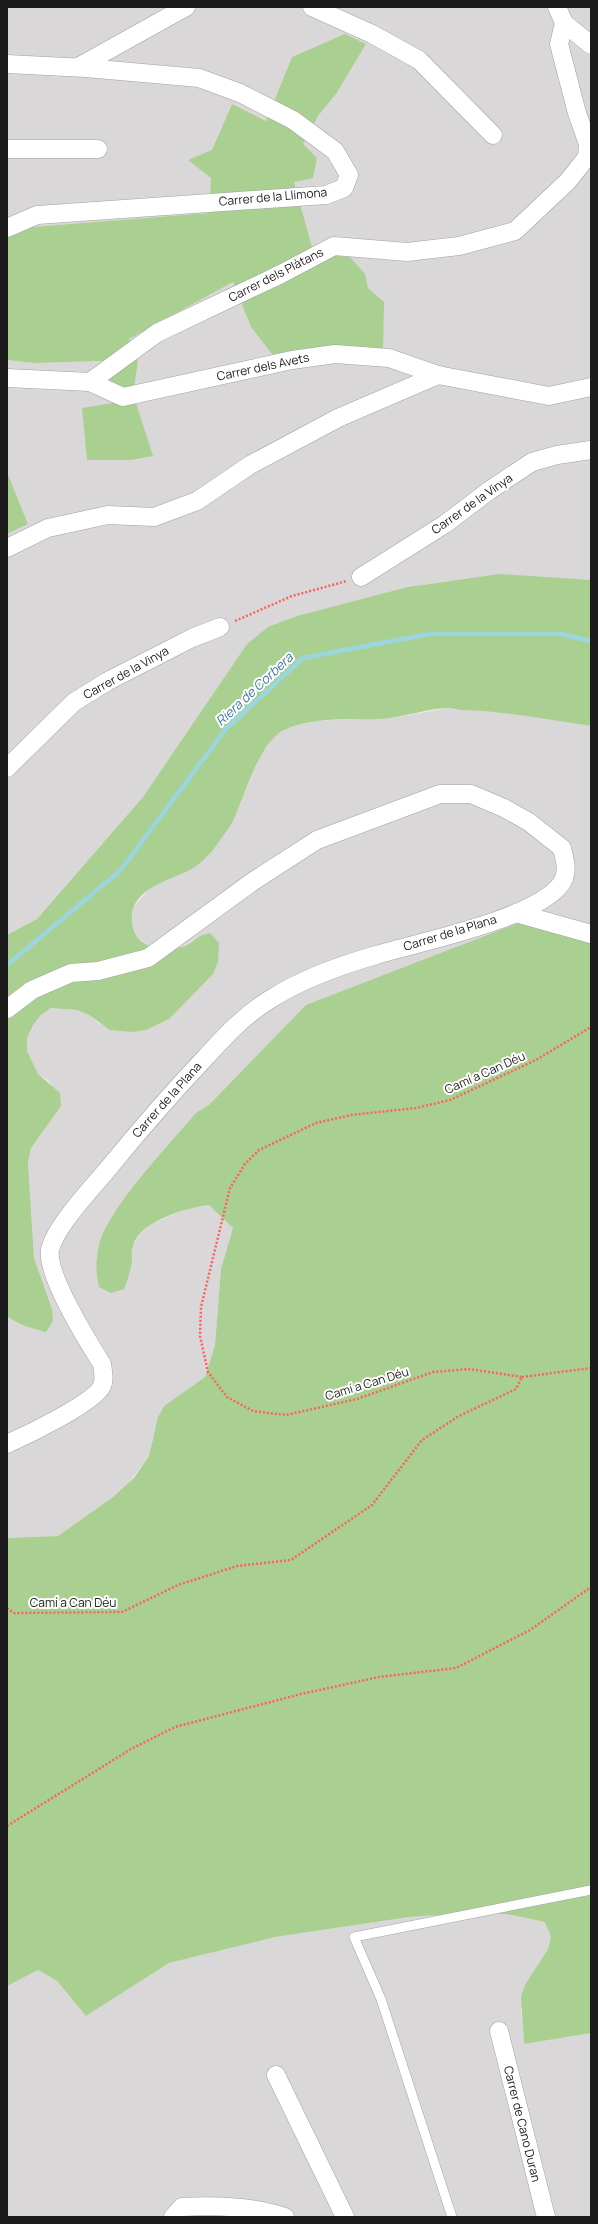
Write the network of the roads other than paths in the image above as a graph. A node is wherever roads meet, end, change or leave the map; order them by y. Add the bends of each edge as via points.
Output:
1 (186, 7) edge
2 (312, 7) edge
3 (560, 15) edge
4 (591, 45) edge
5 (7, 64) edge
6 (78, 67) junction
7 (493, 135) dead end
8 (7, 149) edge
9 (98, 149) dead end
10 (7, 228) edge
11 (438, 375) junction
12 (7, 378) edge
13 (90, 382) junction
14 (591, 387) edge
15 (591, 450) edge
16 (7, 548) edge
17 (361, 577) road end
18 (220, 627) road end
19 (7, 768) edge
20 (516, 913) junction
21 (591, 934) edge
22 (7, 1009) edge
23 (8, 1442) edge
24 (591, 1890) edge
25 (499, 2031) dead end
26 (276, 2075) dead end
27 (173, 2217) edge
28 (285, 2217) edge
29 (345, 2217) edge
30 (452, 2217) edge
31 (546, 2217) edge

1 - 6 street
2 - 7 street via 372,34 419,60
3 - 4 street
3 - 13 street, Carrer dels Plàtans via 559,44 588,144 587,157 568,181 515,231 459,246 407,252 334,246 157,333
5 - 6 street, Carrer de la Llimona
6 - 10 street, Carrer de la Llimona via 199,78 240,93 293,120 335,151 349,175 344,188 326,195 36,215
8 - 9 street
11 - 13 street, Carrer dels Avets via 389,358 335,354 292,360 124,397
11 - 14 street, Carrer dels Avets via 549,396
11 - 16 street via 331,422 250,465 197,501 154,517 108,515 48,528
12 - 13 street
15 - 17 street, Carrer de la Vinya via 532,462 445,524
18 - 19 street, Carrer de la Vinya via 192,638 108,681 74,702
20 - 21 street
20 - 22 street, Carrer de la Plana via 547,897 560,885 566,876 562,848 529,822 504,808 471,794 440,794 317,840 252,882 148,958 98,971 71,973 32,990
20 - 23 street, Carrer de la Plana via 375,955 299,984 274,996 250,1013 213,1049 154,1114 57,1233 50,1251 53,1270 62,1292 102,1364 103,1384 89,1400
24 - 30 lane via 354,1937 381,1999
25 - 31 street, Carrer de Cano Duran
26 - 29 street
27 - 28 street via 182,2207 215,2205

